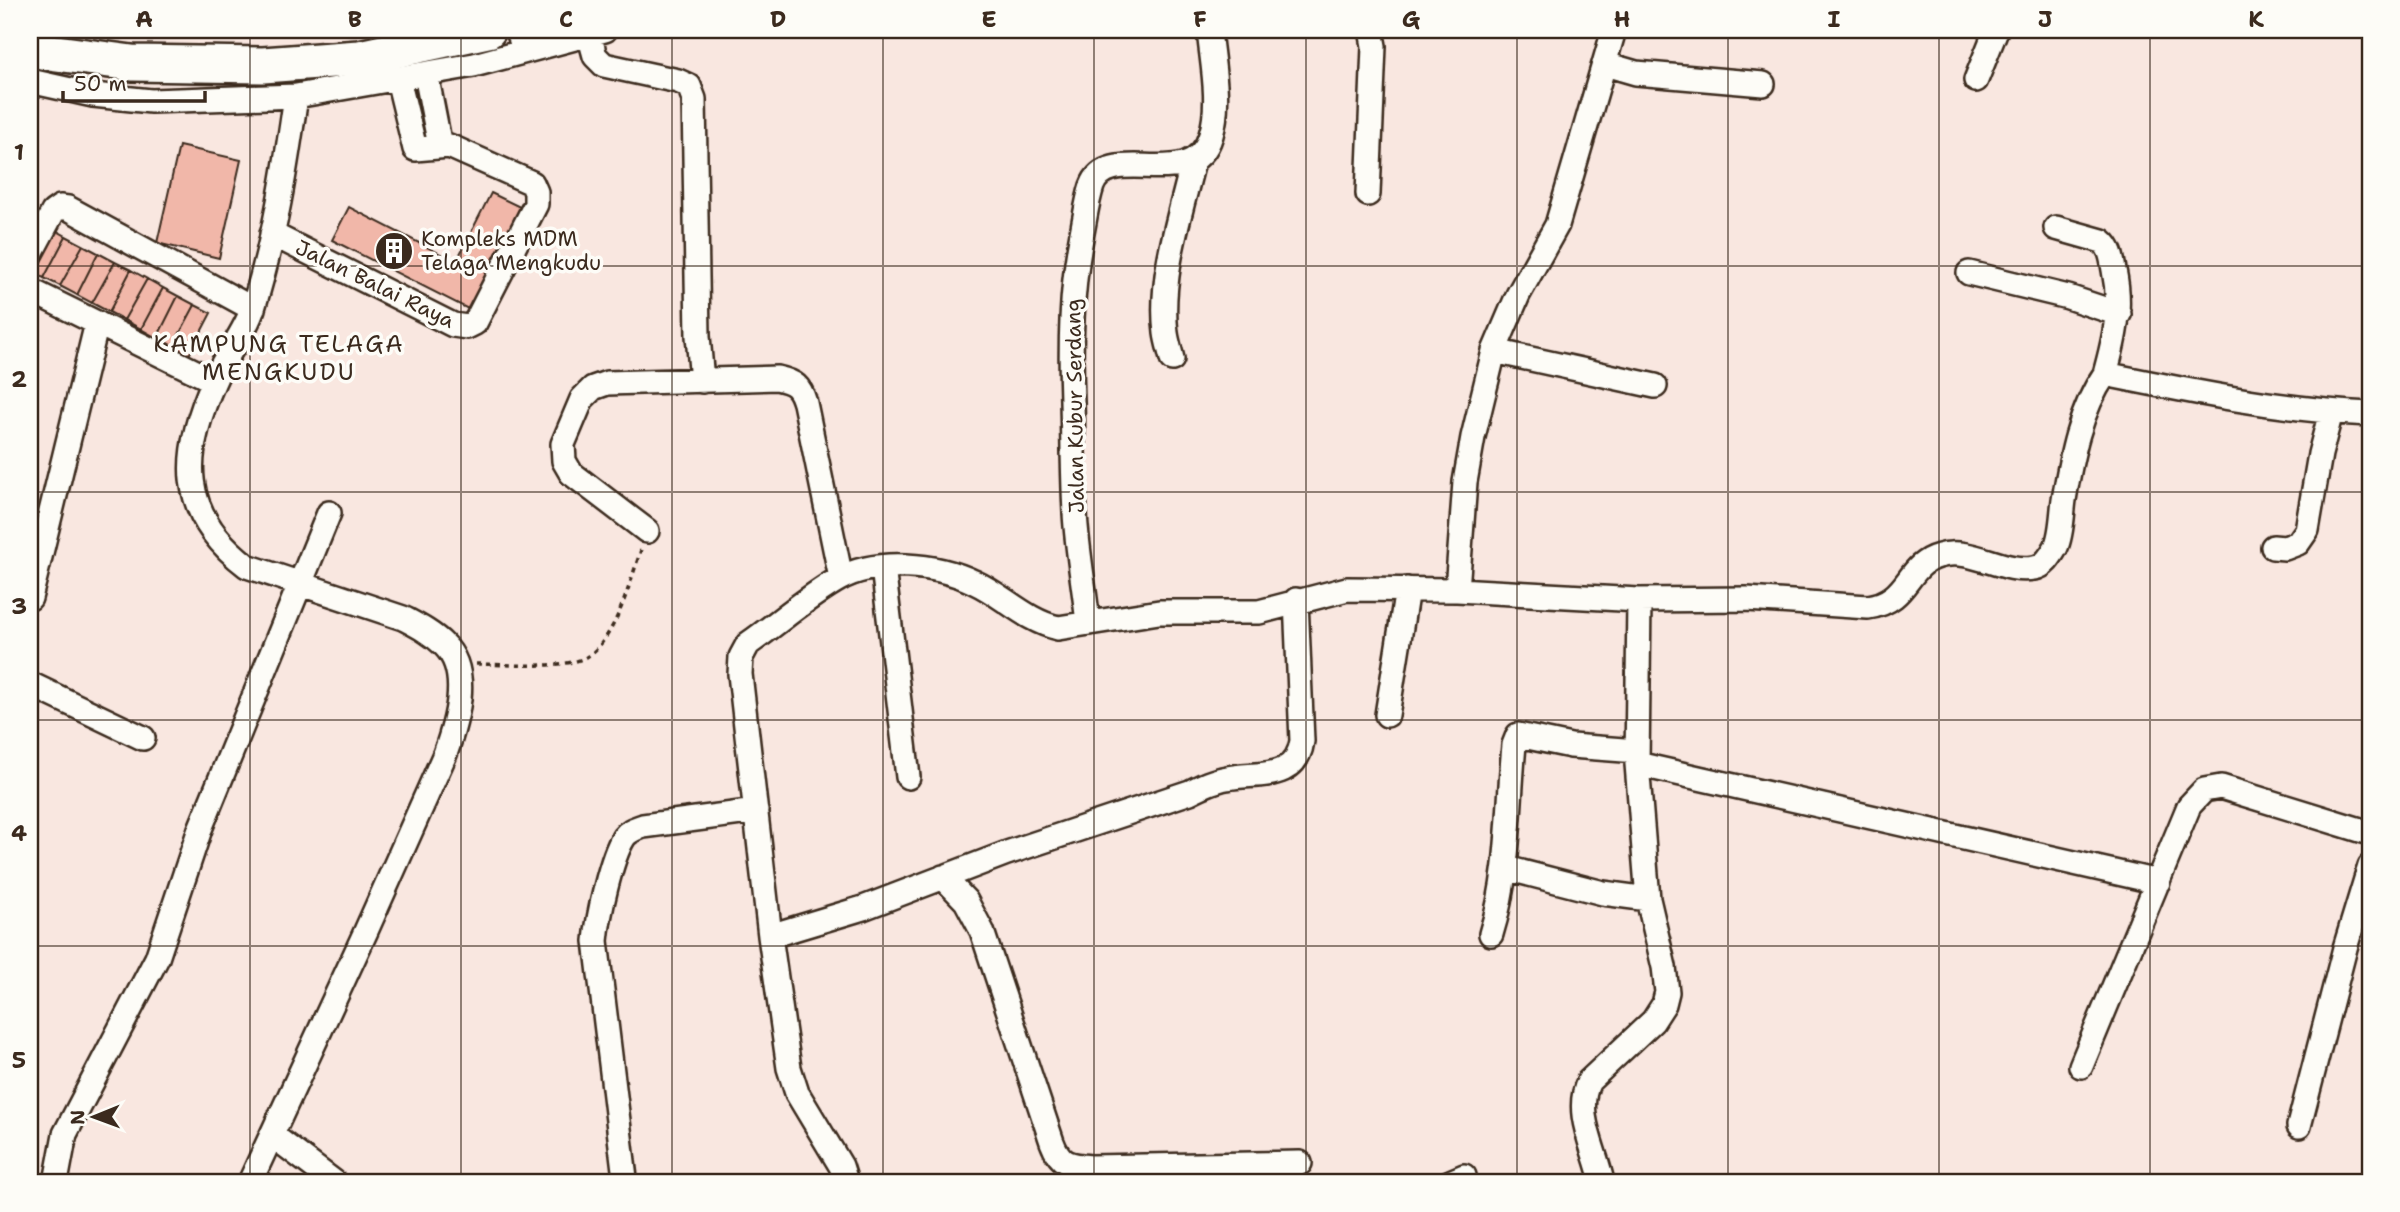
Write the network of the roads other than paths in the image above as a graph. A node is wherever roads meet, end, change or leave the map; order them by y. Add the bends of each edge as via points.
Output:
1 (488, 30) edge
2 (1209, 30) edge
3 (1371, 30) edge
4 (1614, 30) edge
5 (1996, 30) edge
6 (597, 32) edge
7 (521, 40) edge
8 (30, 48) edge
9 (1605, 64) junction
10 (426, 74) junction
11 (398, 79) junction
12 (1976, 80) dead end
13 (30, 81) edge
14 (1763, 84) dead end
15 (296, 96) junction
16 (440, 146) junction
17 (1193, 162) junction
18 (1368, 194) dead end
19 (2056, 228) dead end
20 (272, 234) junction
21 (30, 255) edge
22 (1969, 273) dead end
23 (30, 290) edge
24 (253, 309) junction
25 (2119, 314) junction
26 (97, 323) junction
27 (1494, 351) junction
28 (1172, 359) dead end
29 (2105, 374) junction
30 (214, 381) junction
31 (702, 381) junction
32 (1655, 386) dead end
33 (2331, 412) junction
34 (2370, 414) edge
35 (329, 513) dead end
36 (647, 531) road end
37 (2273, 547) dead end
38 (883, 567) junction
39 (841, 578) junction
40 (300, 584) junction
41 (1407, 589) junction
42 (1457, 590) junction
43 (30, 598) edge
44 (1296, 600) junction
45 (1639, 600) junction
46 (1088, 623) junction
47 (30, 684) edge
48 (1387, 715) dead end
49 (143, 738) dead end
50 (1637, 757) junction
51 (908, 777) dead end
52 (756, 811) junction
53 (2370, 832) edge
54 (2370, 866) edge
55 (1506, 868) junction
56 (943, 877) junction
57 (2158, 882) junction
58 (1648, 899) junction
59 (1491, 934) dead end
60 (770, 936) junction
61 (2081, 1066) dead end
62 (2300, 1126) dead end
63 (272, 1135) junction
64 (1300, 1163) dead end
65 (625, 1178) dead end
66 (56, 1182) edge
67 (250, 1182) edge
68 (334, 1182) edge
69 (846, 1182) edge
70 (1602, 1182) edge

1 - 8 highway via 359,58 262,65 132,63
2 - 17 street via 1212,133 1205,152
3 - 18 street
4 - 9 street
5 - 12 street
6 - 7 street
6 - 31 street via 595,56 604,65 678,80 688,86 694,99
7 - 10 street via 474,65
9 - 14 street via 1636,73
9 - 27 street via 1557,225 1518,295
10 - 11 street
10 - 16 street
11 - 15 street
11 - 16 street via 415,149
13 - 15 street via 93,95 151,101
15 - 20 street
16 - 20 street, Jalan Balai Raya via 524,179 536,192 536,204 475,323 453,325
17 - 28 street via 1167,285 1166,334
17 - 46 street, Jalan Kubur Serdang via 1116,167 1093,183 1087,206 1074,275 1070,347 1075,514
19 - 25 street via 2107,245
20 - 24 street
21 - 24 street via 53,212 68,208
22 - 25 street
23 - 26 street
24 - 30 street
25 - 29 street
26 - 30 street
26 - 43 street
27 - 32 street
27 - 42 street via 1465,482
29 - 33 street
29 - 45 street via 2084,415 2068,475 2057,546 2044,564 2022,569 1965,554 1941,555 1925,561 1894,599 1868,607 1747,599
30 - 40 street via 194,439 191,471 196,503 209,529 236,558
31 - 36 street via 607,383 593,388 582,400 563,444 564,461 571,473
31 - 39 street via 777,378 793,381 800,389
33 - 34 street
33 - 37 street via 2307,530 2298,543
35 - 40 street
38 - 39 street
38 - 46 street via 911,565 946,571 992,591 1045,625 1058,628
38 - 51 street
39 - 52 street via 748,644 741,657
40 - 63 street via 425,629 446,646 457,664 459,690 445,754
40 - 66 street via 200,829 157,958 65,1134
41 - 42 street
41 - 44 street via 1347,589
41 - 48 street
42 - 45 street
44 - 46 street via 1259,612 1184,610
44 - 56 street via 1302,741 1295,763 1269,774 1211,782
45 - 50 street
47 - 49 street
50 - 55 street via 1518,735 1512,757
50 - 57 street
50 - 58 street
52 - 60 street
52 - 65 street via 643,826 624,837 617,854 596,941
53 - 57 street via 2221,788 2204,790 2189,806
54 - 62 street
55 - 58 street via 1603,893
55 - 59 street
56 - 60 street via 863,908
56 - 64 street via 966,901 982,931 1056,1154 1063,1161 1091,1167
57 - 61 street
58 - 70 street via 1667,992 1653,1021 1589,1081 1583,1094 1582,1109
60 - 69 street via 789,1068 797,1093
63 - 67 street
63 - 68 street

